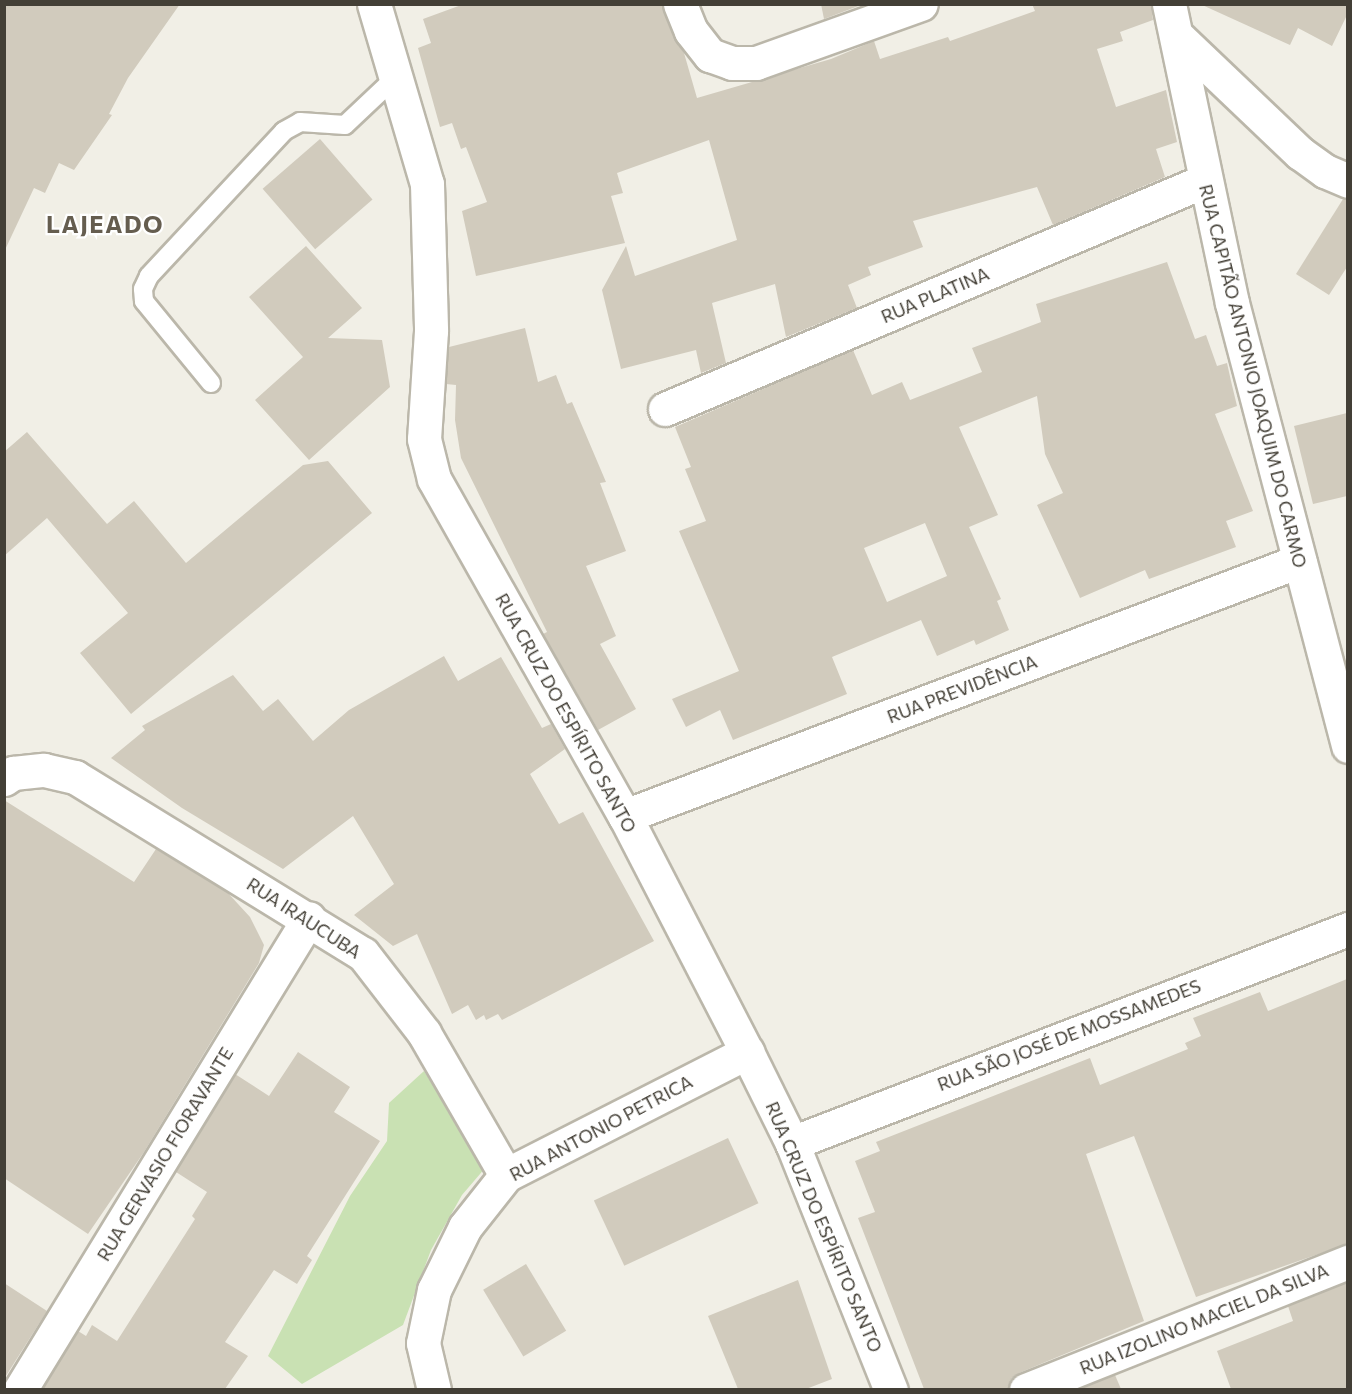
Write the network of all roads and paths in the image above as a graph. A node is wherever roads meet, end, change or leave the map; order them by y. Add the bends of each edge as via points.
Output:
1 (374, 4) edge
2 (680, 4) edge
3 (921, 4) edge
4 (1169, 4) edge
5 (1177, 36) junction
6 (397, 76) junction
7 (1204, 181) junction
8 (1347, 181) edge
9 (211, 383) dead end
10 (665, 409) dead end
11 (1299, 561) junction
12 (1347, 746) edge
13 (9, 776) edge
14 (625, 816) junction
15 (309, 918) junction
16 (1347, 929) edge
17 (747, 1052) junction
18 (792, 1143) junction
19 (506, 1175) junction
20 (1347, 1262) edge
21 (21, 1389) edge
22 (434, 1389) edge
23 (891, 1389) edge
24 (1026, 1389) edge

1 - 6 street, RUA CRUZ DO ESPÍRITO SANTO
2 - 3 street via 691,31 710,55 732,63 756,63
4 - 5 street, RUA CAPITÃO ANTONIO JOAQUIM DO CARMO
5 - 7 street, RUA CAPITÃO ANTONIO JOAQUIM DO CARMO
5 - 8 street via 1300,153
6 - 9 lane via 345,125 300,122 284,130 149,276 143,289 144,301
6 - 14 street, RUA CRUZ DO ESPÍRITO SANTO via 427,184 431,331 424,438 434,479
7 - 10 street, RUA PLATINA
7 - 11 street, RUA CAPITÃO ANTONIO JOAQUIM DO CARMO
11 - 12 street, RUA CAPITÃO ANTONIO JOAQUIM DO CARMO
11 - 14 street, RUA PREVIDÊNCIA
13 - 15 street, RUA IRAUCUBA via 44,770 75,777
14 - 17 street, RUA CRUZ DO ESPÍRITO SANTO
15 - 19 street, RUA IRAUCUBA via 363,954 397,994
15 - 21 street, RUA GERVASIO FIORAVANTE
16 - 18 street, RUA SÃO JOSÉ DE MOSSAMEDES
17 - 18 street, RUA CRUZ DO ESPÍRITO SANTO
17 - 19 street, RUA ANTONIO PETRICA
18 - 23 street, RUA CRUZ DO ESPÍRITO SANTO
19 - 22 street, RUA ANTONIO PETRICA via 465,1227 434,1290 423,1343
20 - 24 street, RUA IZOLINO MACIEL DA SILVA

